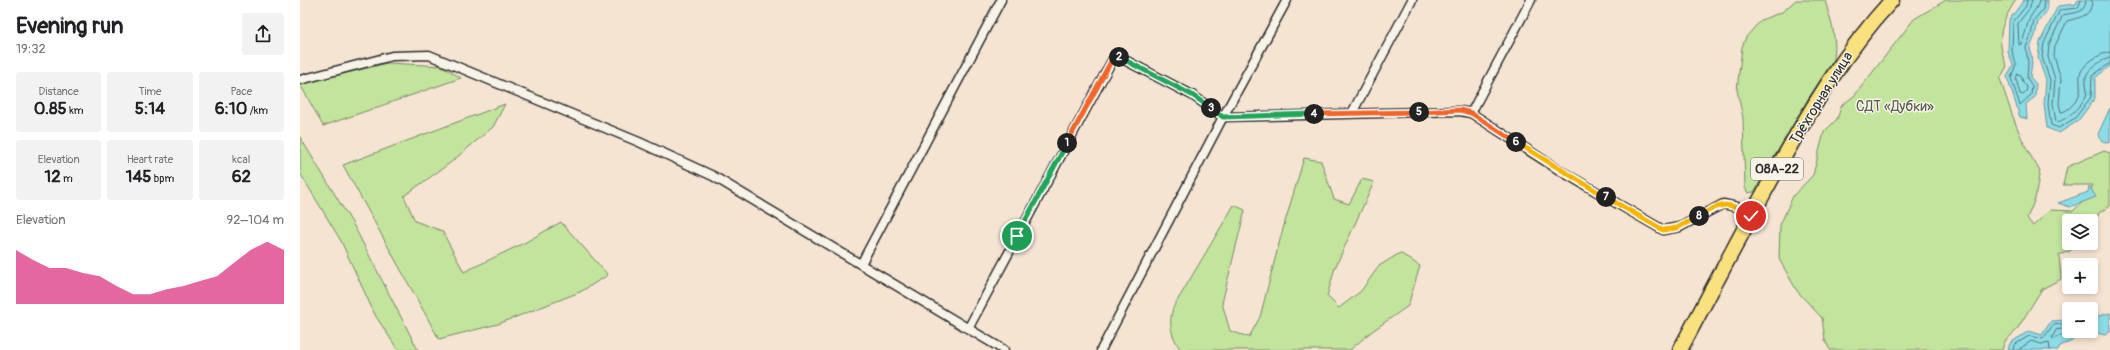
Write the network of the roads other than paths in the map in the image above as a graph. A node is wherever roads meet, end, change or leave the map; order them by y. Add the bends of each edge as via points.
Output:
1 (1001, 0) edge
2 (1287, 0) edge
3 (1412, 0) edge
4 (1531, 0) edge
5 (1892, 0) edge
6 (300, 80) edge
7 (1352, 113) junction
8 (1471, 113) junction
9 (1223, 117) junction
10 (1751, 216) junction
11 (861, 264) junction
12 (969, 327) junction
13 (1004, 350) edge
14 (1101, 350) edge
15 (1680, 350) edge

1 - 11 street
2 - 9 street
3 - 7 street
4 - 8 street
5 - 10 highway, Трёхгорная улица / 08А-22 via 1870,24 1837,70
6 - 11 street via 392,56 429,55 707,173
7 - 8 street via 1460,110
7 - 9 street
8 - 10 street via 1559,170 1663,230 1677,228 1723,204 1737,206
9 - 12 street via 1192,95 1115,54
9 - 14 street
10 - 15 highway, Трёхгорная улица / 08А-22
11 - 12 street
12 - 13 street

